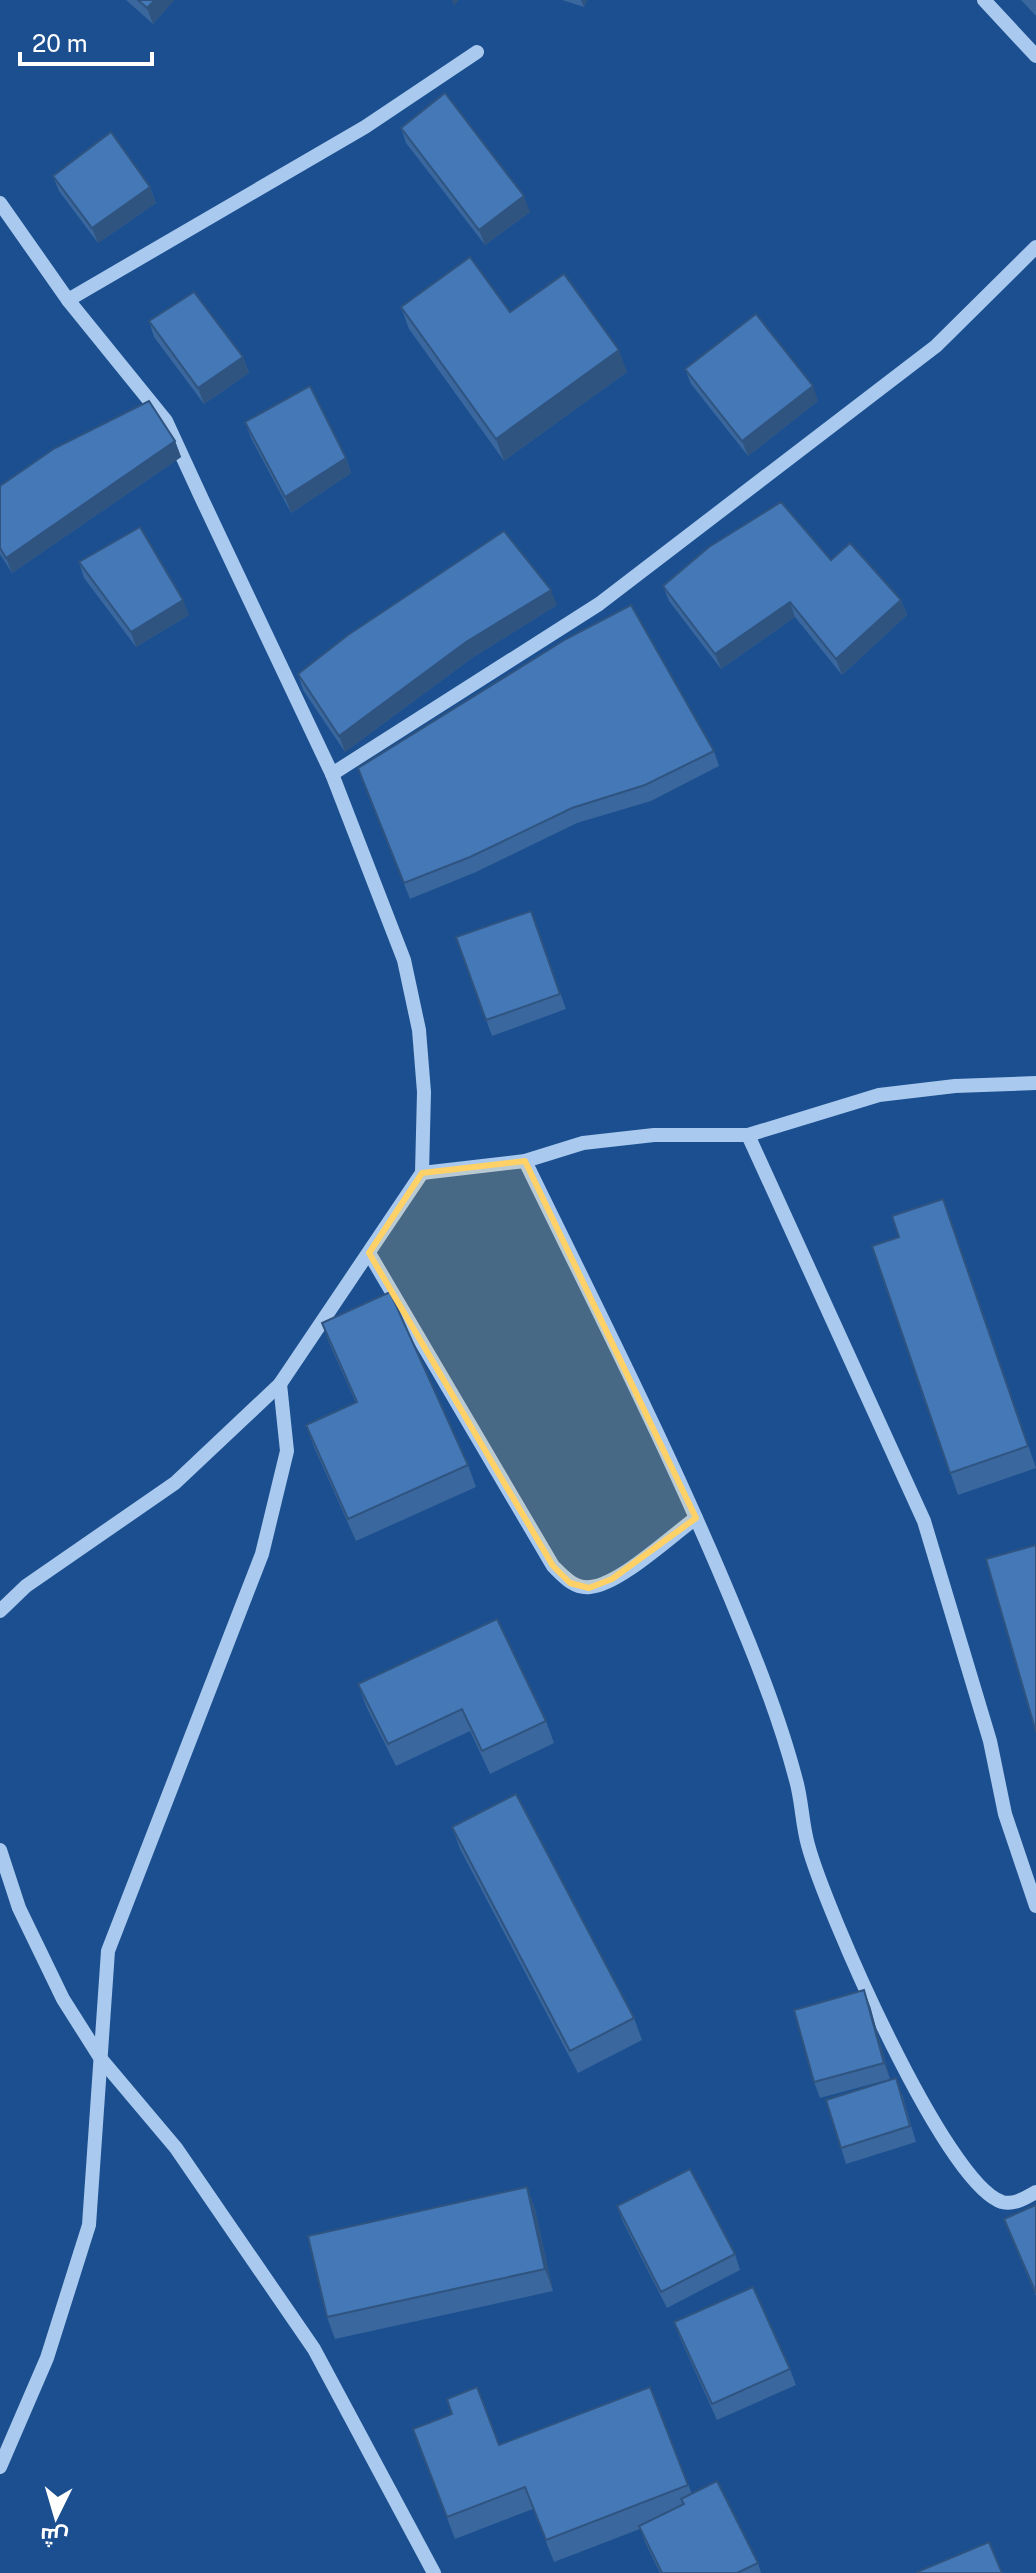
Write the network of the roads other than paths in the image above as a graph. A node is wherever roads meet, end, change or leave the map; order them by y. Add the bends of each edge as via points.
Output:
1 (984, 0) edge
2 (477, 52) dead end
3 (1036, 56) edge
4 (0, 203) edge
5 (1036, 247) edge
6 (68, 300) junction
7 (332, 774) junction
8 (1036, 1083) edge
9 (748, 1135) junction
10 (525, 1161) junction
11 (422, 1173) junction
12 (369, 1253) junction
13 (280, 1384) junction
14 (696, 1518) junction
15 (0, 1611) edge
16 (0, 1850) edge
17 (1036, 1906) edge
18 (101, 2059) junction
19 (1036, 2192) edge
20 (0, 2467) edge
21 (434, 2573) edge

1 - 3 street
2 - 6 street via 365,127
4 - 6 street
5 - 7 street via 936,346 599,604
6 - 7 street via 166,421
7 - 11 street via 404,960 421,1061
8 - 9 street via 879,1095
9 - 10 street via 654,1135 583,1143
9 - 17 street via 924,1521 990,1741 1005,1814
10 - 11 street
10 - 14 street
11 - 12 street
12 - 13 street
12 - 14 street via 553,1566 570,1583 589,1588 612,1579
13 - 15 street via 175,1483 26,1586
13 - 18 street via 287,1451 279,1491 262,1554 108,1951
14 - 19 street via 741,1623 796,1780 808,1845 825,1893 893,2045 955,2156 990,2195 1016,2203
16 - 18 street via 63,1999
18 - 20 street via 89,2225 47,2358
18 - 21 street via 176,2148 314,2349

